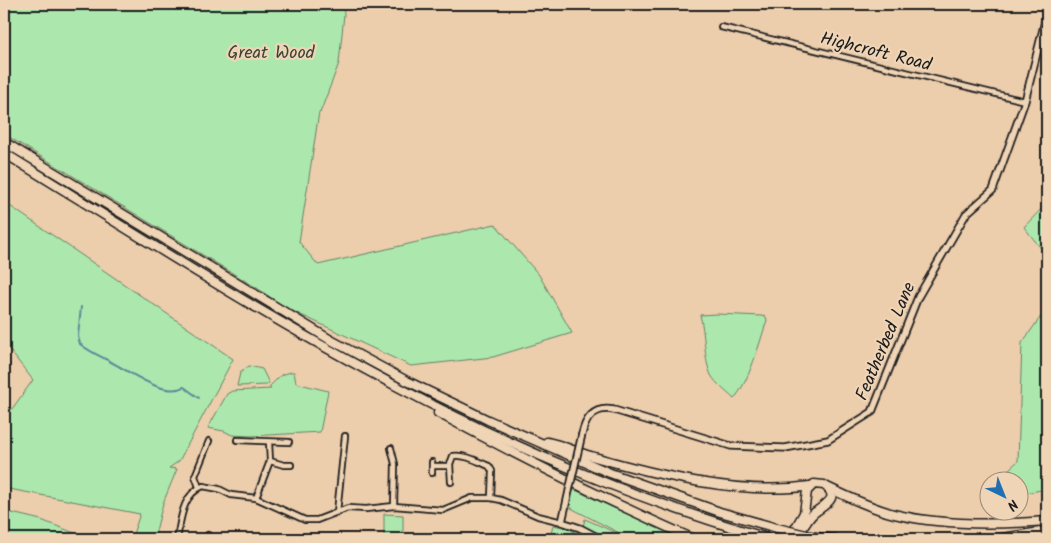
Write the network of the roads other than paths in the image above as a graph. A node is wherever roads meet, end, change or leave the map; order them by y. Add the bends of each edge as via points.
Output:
1 (1047, 13) edge
2 (721, 27) dead end
3 (1025, 101) junction
4 (4, 142) edge
5 (4, 153) edge
6 (400, 388) junction
7 (345, 436) dead end
8 (533, 439) junction
9 (237, 440) dead end
10 (209, 441) dead end
11 (269, 442) junction
12 (289, 442) dead end
13 (391, 448) dead end
14 (270, 462) junction
15 (291, 465) dead end
16 (450, 466) junction
17 (432, 473) dead end
18 (451, 482) dead end
19 (810, 486) junction
20 (199, 487) junction
21 (827, 487) junction
22 (256, 498) junction
23 (491, 498) junction
24 (394, 506) junction
25 (337, 512) junction
26 (1047, 521) edge
27 (562, 522) junction
28 (1047, 531) edge
29 (177, 539) edge
30 (601, 539) edge
31 (694, 539) edge
32 (771, 539) edge
33 (790, 539) edge
34 (797, 539) edge
35 (835, 539) edge
36 (996, 539) edge

1 - 3 street, Featherbed Lane
2 - 3 street, Highcroft Road
3 - 27 street, Featherbed Lane, bridge via 993,190 966,214 918,297 872,412 828,440 785,448 731,446 602,409 592,413 585,422
4 - 8 highway via 329,339 424,390
5 - 6 highway via 258,309
6 - 31 highway via 414,399 539,466
6 - 32 highway via 555,461 730,528
7 - 25 street
8 - 19 highway via 655,473 699,481 746,488 795,489
8 - 35 highway, bridge via 640,484 720,512 776,528
9 - 11 street
10 - 20 street via 195,476
11 - 12 street
11 - 14 street
13 - 24 street via 396,464
14 - 15 street
14 - 22 street
16 - 17 street via 432,464
16 - 18 street
16 - 23 street via 453,456 458,455 490,466
19 - 21 highway via 819,484
19 - 33 highway via 804,513
20 - 22 street
20 - 29 street via 190,493
21 - 26 highway via 895,514 982,523
21 - 34 highway via 831,498 828,504 811,516
22 - 25 street via 304,520 317,520
23 - 24 street via 472,498 443,510
23 - 27 street
24 - 25 street via 348,508
27 - 30 street
28 - 36 highway

